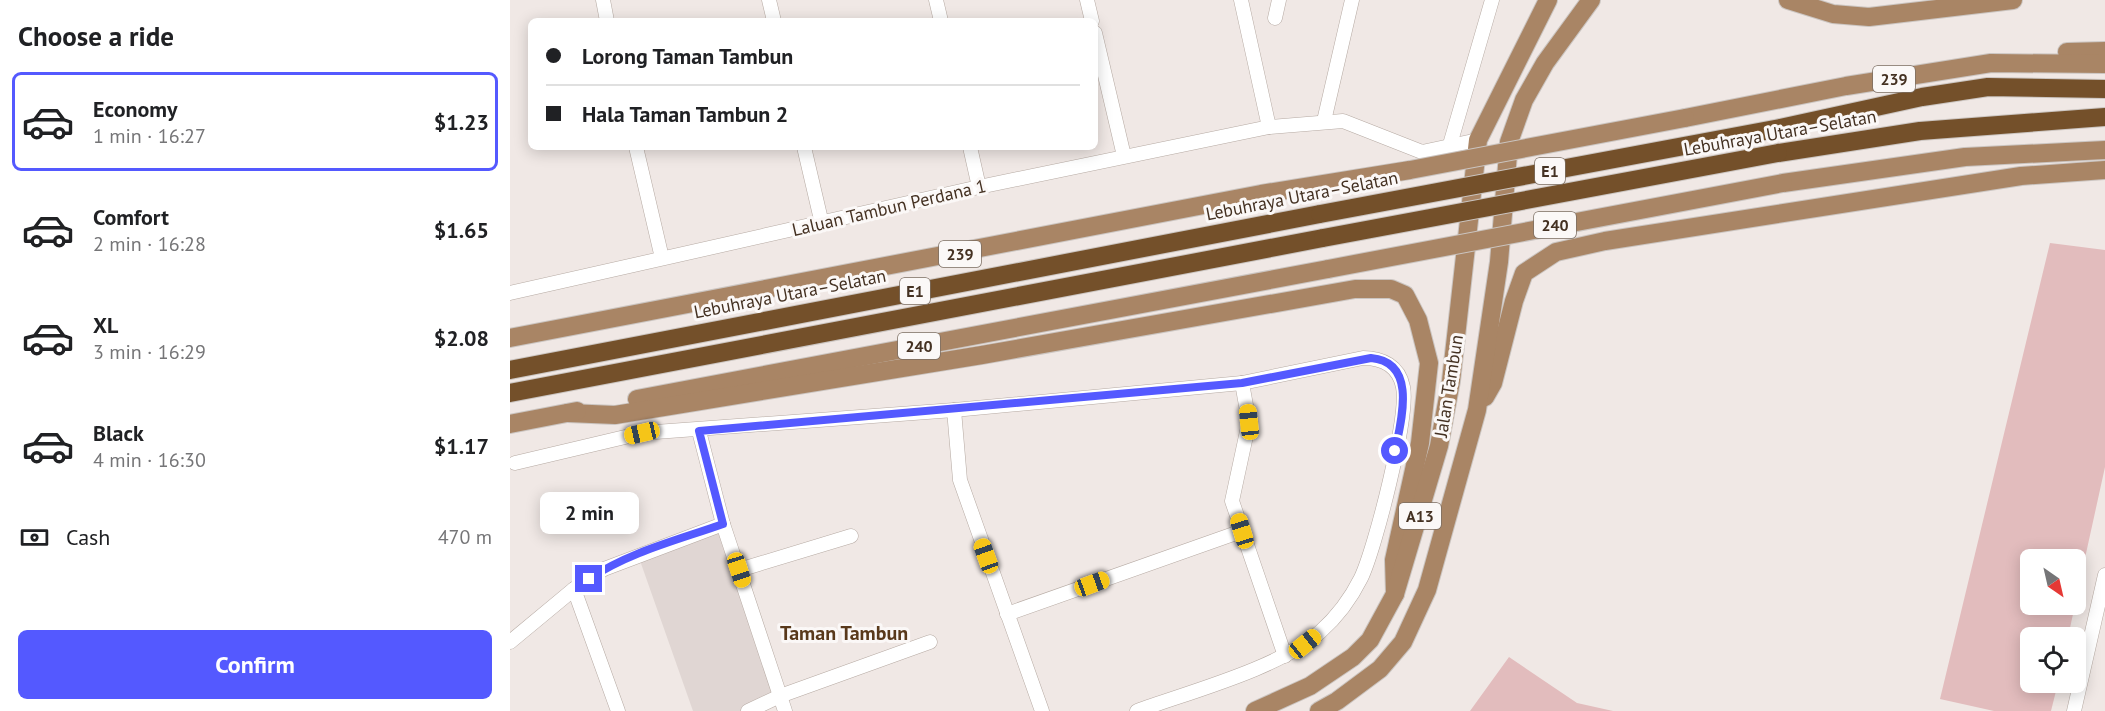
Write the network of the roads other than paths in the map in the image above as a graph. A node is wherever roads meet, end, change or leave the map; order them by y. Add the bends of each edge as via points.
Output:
1 (603, 0) edge
2 (769, 0) edge
3 (936, 0) edge
4 (1087, 0) edge
5 (1241, 0) edge
6 (1279, 0) edge
7 (1352, 0) edge
8 (1492, 0) edge
9 (1548, 0) edge
10 (1591, 0) edge
11 (1788, 0) edge
12 (2013, 0) edge
13 (607, 18) edge
14 (773, 18) edge
15 (939, 18) edge
16 (1091, 18) edge
17 (1275, 18) dead end
18 (1098, 46) edge
19 (2105, 51) edge
20 (1991, 63) junction
21 (2105, 64) edge
22 (2105, 89) edge
23 (2105, 117) edge
24 (1324, 121) junction
25 (1269, 126) junction
26 (1478, 140) junction
27 (1449, 148) junction
28 (637, 150) edge
29 (805, 150) edge
30 (971, 150) edge
31 (2105, 150) edge
32 (1124, 156) junction
33 (2105, 170) edge
34 (979, 187) junction
35 (822, 224) junction
36 (662, 258) junction
37 (510, 293) edge
38 (510, 338) edge
39 (510, 370) edge
40 (1242, 383) junction
41 (510, 393) edge
42 (954, 410) junction
43 (1477, 410) junction
44 (568, 412) junction
45 (510, 424) edge
46 (699, 431) junction
47 (515, 463) dead end
48 (723, 524) junction
49 (1242, 531) junction
50 (851, 536) dead end
51 (739, 570) junction
52 (2105, 575) edge
53 (574, 589) junction
54 (1395, 594) junction
55 (1007, 614) junction
56 (510, 642) edge
57 (930, 642) dead end
58 (1285, 656) junction
59 (780, 696) junction
60 (618, 711) edge
61 (748, 711) edge
62 (785, 711) edge
63 (1042, 711) edge
64 (1137, 711) edge
65 (1255, 711) edge
66 (1319, 711) edge
67 (2074, 711) edge

1 - 13 street
2 - 14 street
3 - 15 street
4 - 16 street
5 - 25 street
6 - 17 street
7 - 24 street
8 - 27 street
9 - 26 main road, Jalan Tambun / A13
10 - 43 main road, Jalan Tambun / A13 via 1545,63 1524,100 1509,142 1499,262
11 - 12 main road via 1833,14 1869,17
18 - 32 street
19 - 20 main road via 2049,53
20 - 21 main road, 239
20 - 38 main road, 239, bridge via 1261,194
22 - 39 highway, Lebuhraya Utara–Selatan / E1, bridge via 1988,87 1922,97 1780,128
23 - 41 highway, Lebuhraya Utara–Selatan / E1, bridge via 1920,131 1778,153
24 - 25 street, Laluan Tambun Perdana 1
24 - 27 street, Laluan Tambun Perdana 1 via 1343,121 1422,152
25 - 32 street, Laluan Tambun Perdana 1
26 - 27 street, Laluan Tambun Perdana 1
26 - 54 main road, Jalan Tambun / A13 via 1449,392 1423,509
28 - 36 street
29 - 35 street
30 - 34 street
31 - 44 main road, 240, bridge via 1965,157 1782,183
32 - 34 street, Laluan Tambun Perdana 1
33 - 43 main road via 2021,176 1556,252 1524,273 1493,383
34 - 35 street, Laluan Tambun Perdana 1
35 - 36 street, Laluan Tambun Perdana 1
36 - 37 street, Laluan Tambun Perdana 1
40 - 42 street
40 - 49 street via 1249,422 1232,501
40 - 58 street via 1379,358 1394,368 1403,386 1382,514 1362,576 1353,593 1319,632
42 - 46 street
42 - 55 street via 960,480
43 - 66 main road, Jalan Tambun / A13 via 1427,590 1403,642 1380,669
44 - 45 main road, 240
44 - 54 main road via 615,415 1355,289 1391,288 1405,295 1412,306 1429,363 1420,443 1394,560
46 - 47 street via 642,433
46 - 48 street
48 - 51 street
48 - 53 street via 615,564
49 - 55 street
49 - 58 street
50 - 51 street
51 - 59 street
52 - 67 street
53 - 56 street
53 - 60 street
54 - 65 main road, Jalan Tambun / A13 via 1370,640 1353,657 1310,686
55 - 63 street
57 - 59 street
58 - 64 street
59 - 61 street
59 - 62 street

